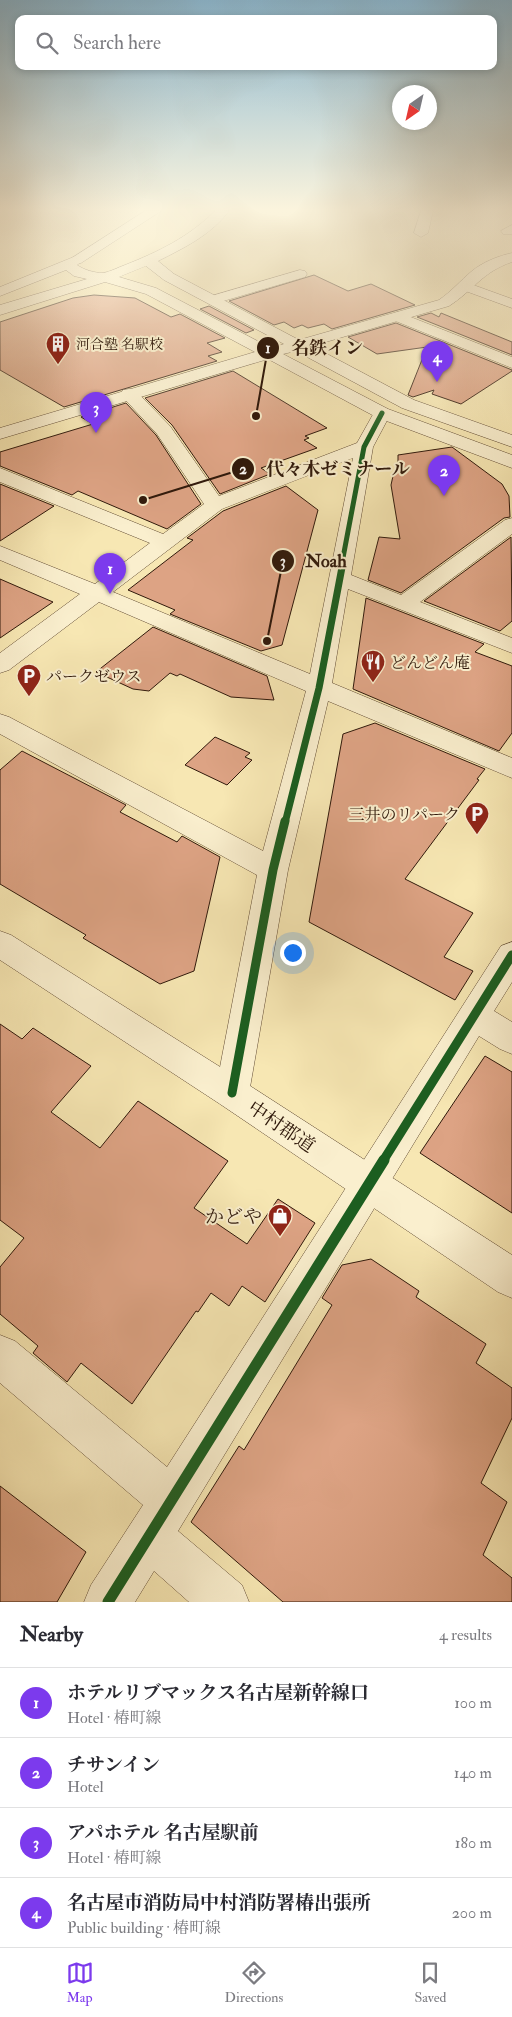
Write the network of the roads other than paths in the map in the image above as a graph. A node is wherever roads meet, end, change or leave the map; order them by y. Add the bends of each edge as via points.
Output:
1 (16, 286) edge
2 (65, 286) edge
3 (76, 286) edge
4 (133, 286) edge
5 (186, 286) edge
6 (261, 286) edge
7 (465, 286) joint
8 (0, 292) edge
9 (213, 300) junction
10 (512, 304) edge
11 (0, 305) edge
12 (0, 310) edge
13 (398, 317) junction
14 (297, 346) junction
15 (271, 354) junction
16 (512, 364) edge
17 (129, 394) junction
18 (382, 413) junction
19 (0, 434) edge
20 (512, 441) edge
21 (364, 447) junction
22 (512, 462) edge
23 (0, 474) edge
24 (215, 505) junction
25 (512, 524) edge
26 (165, 542) junction
27 (3, 557) edge
28 (339, 578) junction
29 (98, 594) junction
30 (404, 603) junction
31 (512, 646) edge
32 (0, 665) edge
33 (319, 688) junction
34 (0, 724) edge
35 (512, 769) edge
36 (273, 870) junction
37 (0, 944) edge
38 (512, 955) edge
39 (474, 1016) junction
40 (512, 1039) edge
41 (232, 1092) junction
42 (368, 1184) junction
43 (512, 1278) edge
44 (0, 1356) edge
45 (160, 1518) junction
46 (108, 1602) edge
47 (225, 1602) edge

1 - 8 street
2 - 11 street
3 - 12 street
4 - 15 street via 151,291
5 - 9 street
6 - 9 street
7 - 10 street
7 - 13 street via 444,303
9 - 14 street
13 - 14 street
13 - 16 street
14 - 15 street
14 - 20 street via 408,404
15 - 17 street
15 - 18 street
17 - 19 street
17 - 24 street via 164,430
18 - 21 street
18 - 22 street
21 - 24 street
21 - 28 street
23 - 26 street
24 - 26 street
25 - 30 street
26 - 29 street
27 - 29 street
28 - 30 street
28 - 33 street
29 - 32 street
29 - 33 street
30 - 31 street
33 - 35 street
33 - 36 street
34 - 36 street
36 - 41 street
37 - 41 street, 中村郡道
38 - 39 street
39 - 40 street
39 - 42 street
41 - 42 street, 中村郡道
42 - 43 street, 中村郡道
42 - 45 street
44 - 45 street
45 - 46 street
45 - 47 street

